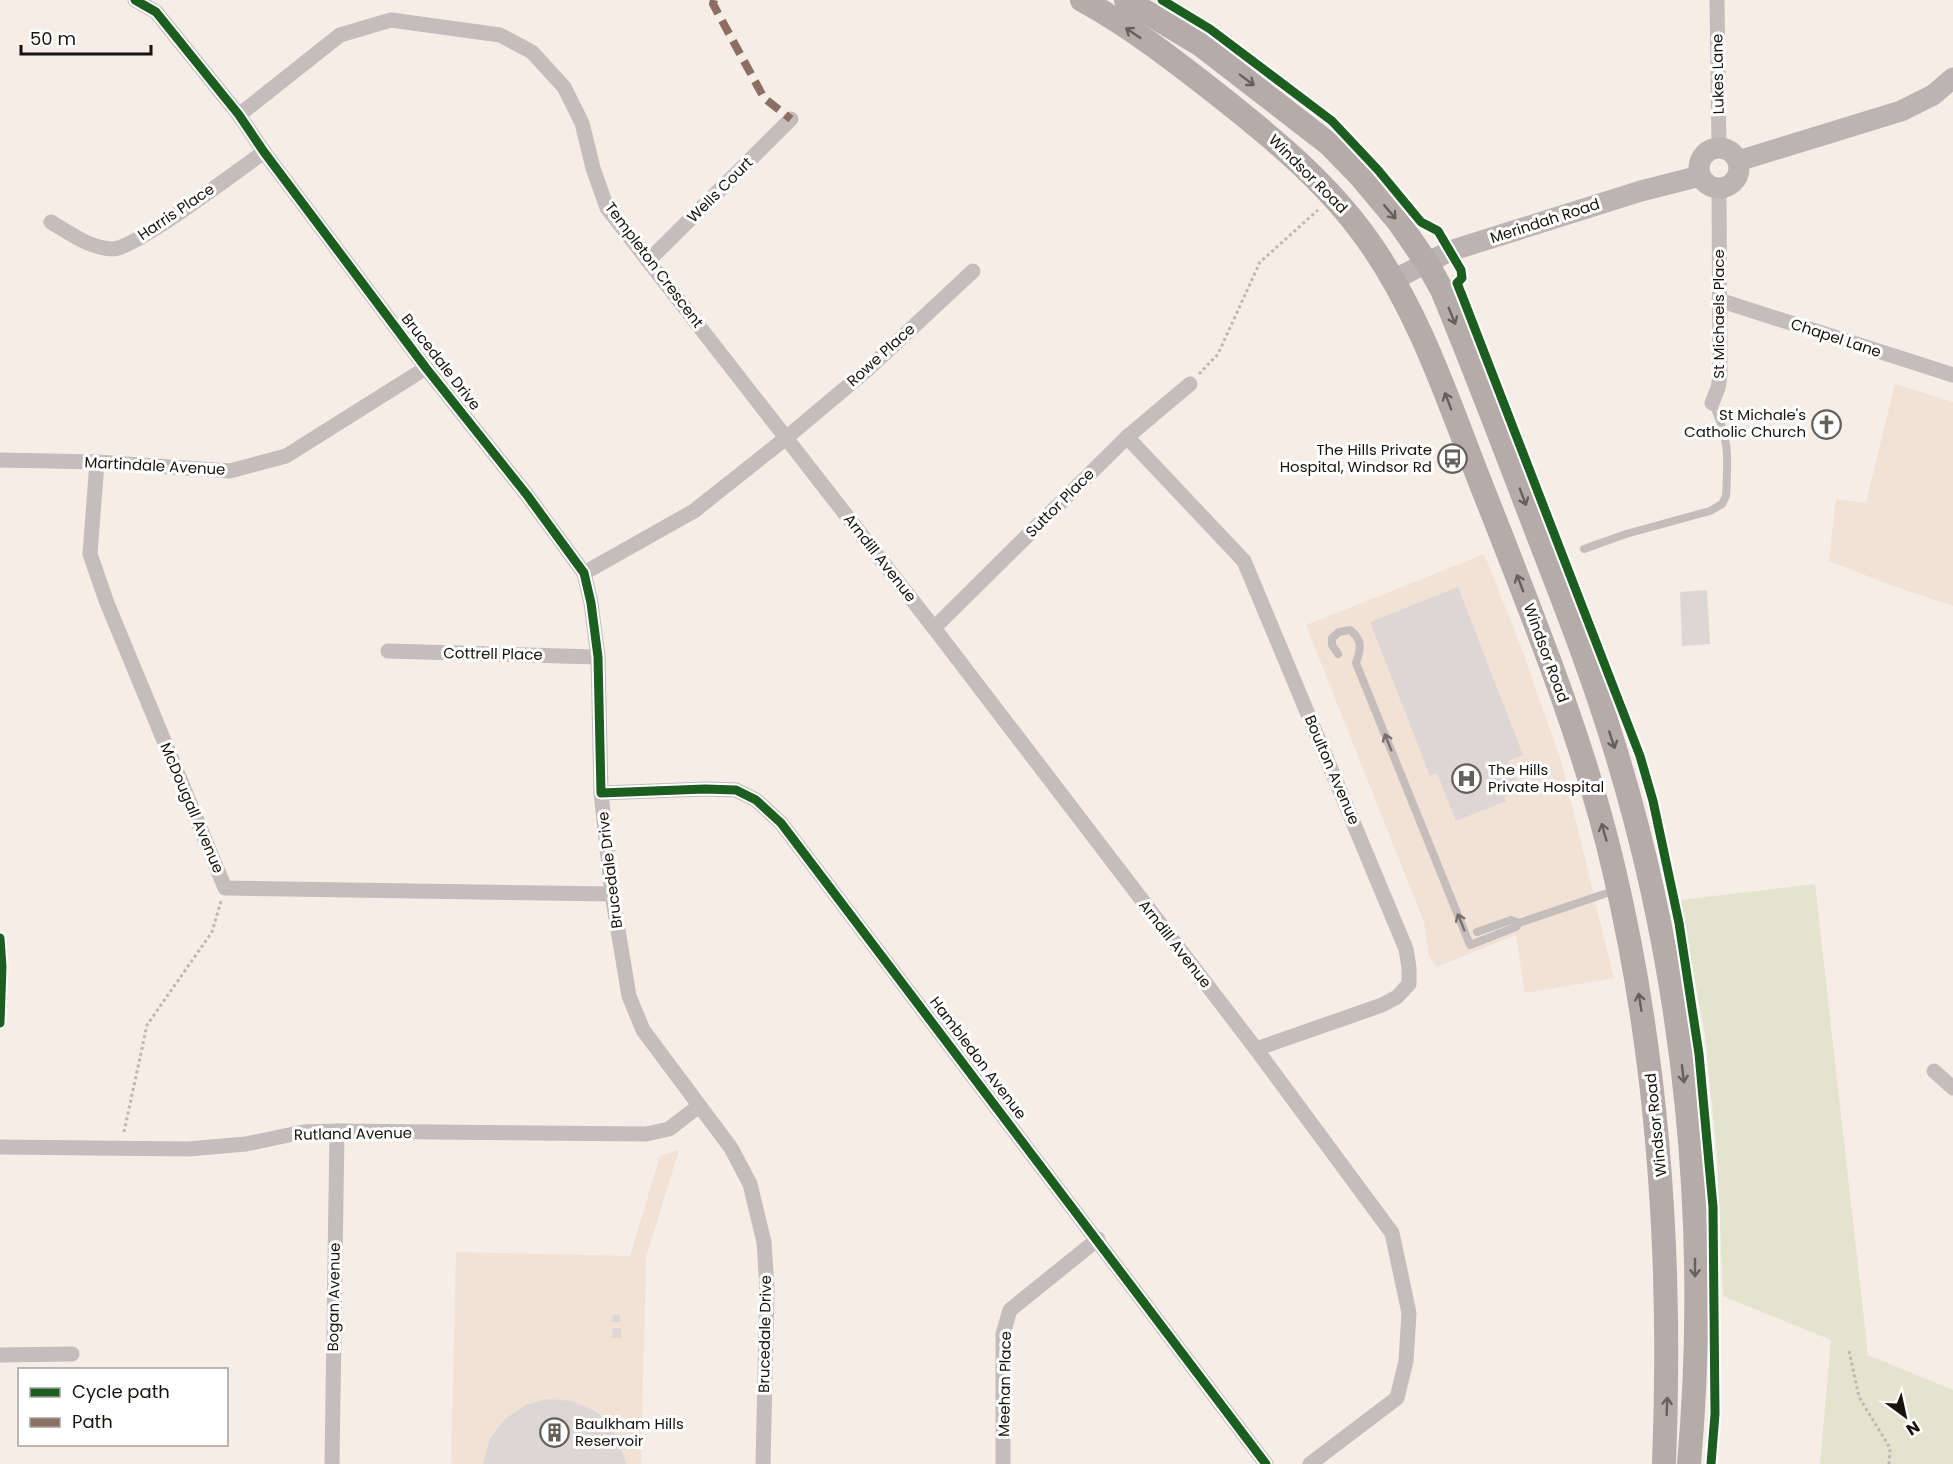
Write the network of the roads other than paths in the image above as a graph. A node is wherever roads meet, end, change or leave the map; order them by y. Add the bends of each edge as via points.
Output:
1 (135, 0) edge
2 (1082, 0) edge
3 (1126, 0) edge
4 (1718, 0) edge
5 (1953, 78) edge
6 (239, 115) junction
7 (791, 119) dead end
8 (1719, 148) junction
9 (264, 152) junction
10 (1738, 160) junction
11 (1700, 176) junction
12 (1719, 189) junction
13 (51, 222) dead end
14 (648, 261) junction
15 (1426, 263) junction
16 (973, 271) dead end
17 (1395, 279) junction
18 (1719, 300) junction
19 (426, 368) junction
20 (1953, 375) edge
21 (1190, 384) road end
22 (1712, 403) joint
23 (1127, 437) junction
24 (786, 438) junction
25 (0, 460) edge
26 (97, 462) junction
27 (1584, 549) dead end
28 (584, 573) junction
29 (934, 628) junction
30 (388, 651) dead end
31 (1338, 654) dead end
32 (598, 657) junction
33 (601, 793) junction
34 (1629, 802) junction
35 (1618, 889) junction
36 (612, 894) junction
37 (1519, 922) junction
38 (1477, 932) dead end
39 (1676, 1027) junction
40 (1256, 1049) junction
41 (1934, 1071) dead end
42 (1953, 1088) edge
43 (699, 1106) junction
44 (337, 1131) junction
45 (0, 1147) edge
46 (1098, 1239) junction
47 (72, 1354) dead end
48 (0, 1355) edge
49 (332, 1464) edge
50 (763, 1464) edge
51 (1003, 1464) edge
52 (1266, 1464) edge
53 (1310, 1464) edge
54 (1664, 1464) edge
55 (1689, 1464) edge

1 - 6 street, Brucedale Drive via 156,12
17 -> 2 main road, Windsor Road via 1333,197 1262,129 1181,66
3 -> 15 main road, Windsor Road via 1201,45 1329,144 1398,221
4 - 8 street, Lukes Lane
5 - 10 main road via 1934,95 1901,111
6 - 9 street, Brucedale Drive
6 - 14 street, Templeton Crescent via 340,35 391,20 500,35 532,52 564,87 582,123 608,208
7 - 14 street, Wells Court
8 - 10 main road
8 - 11 main road via 1705,154
9 - 13 street, Harris Place via 150,232 116,249 87,244
9 - 19 street, Brucedale Drive
10 - 12 main road via 1740,168 1733,183
11 - 12 main road
11 - 15 main road, Merindah Road via 1450,251
12 - 18 street, St Michaels Place
14 - 24 street, Templeton Crescent
15 - 17 main road, Merindah Road
15 -> 34 main road, Windsor Road via 1442,290 1587,662
16 - 24 street, Rowe Place via 867,370
35 -> 17 main road, Windsor Road via 1585,767 1555,677 1442,385
18 - 20 street, Chapel Lane
18 - 22 street, St Michaels Place via 1720,376
19 - 26 street, Martindale Avenue via 286,456 230,471
19 - 28 street, Brucedale Drive
21 - 23 street, Suttor Place
22 - 27 lane, St Michaels Place via 1726,438 1726,496 1722,504
23 - 29 street, Suttor Place
23 - 40 street, Boulton Avenue via 1244,561 1406,949 1409,984 1397,998
24 - 28 street, Rowe Place via 694,511
24 - 29 street, Arndill Avenue
25 - 26 street, Martindale Avenue
26 - 36 street, McDougall Avenue via 90,554 225,888
28 - 32 street, Brucedale Drive
29 - 40 street, Arndill Avenue
30 - 32 street, Cottrell Place
37 -> 31 lane via 1516,927 1470,945 1356,663 1360,650 1357,635 1350,630 1332,638
32 - 33 street, Brucedale Drive
33 - 36 street, Brucedale Drive
33 - 46 street, Hambledon Avenue via 736,790 756,800 781,823
34 - 35 main road via 1626,874
34 - 39 main road, Windsor Road via 1654,901
35 - 37 lane
35 - 39 main road via 1639,921 1662,1008
54 -> 35 main road, Windsor Road via 1667,1314 1661,1174 1647,1048
36 - 43 street, Brucedale Drive via 629,996 643,1030
37 - 38 lane via 1511,920
39 -> 55 main road, Windsor Road via 1694,1211 1695,1389
40 - 53 street, Arndill Avenue via 1392,1233 1409,1313 1406,1361 1396,1398
41 - 42 street
43 - 44 street, Rutland Avenue via 669,1129 646,1134
43 - 50 street, Brucedale Drive via 731,1148 750,1184 764,1242 767,1288
44 - 45 street, Rutland Avenue via 303,1132 246,1144 188,1149
44 - 49 street, Bogan Avenue
46 - 51 street, Meehan Place via 1010,1310 1003,1334
46 - 52 street, Hambledon Avenue
47 - 48 street

